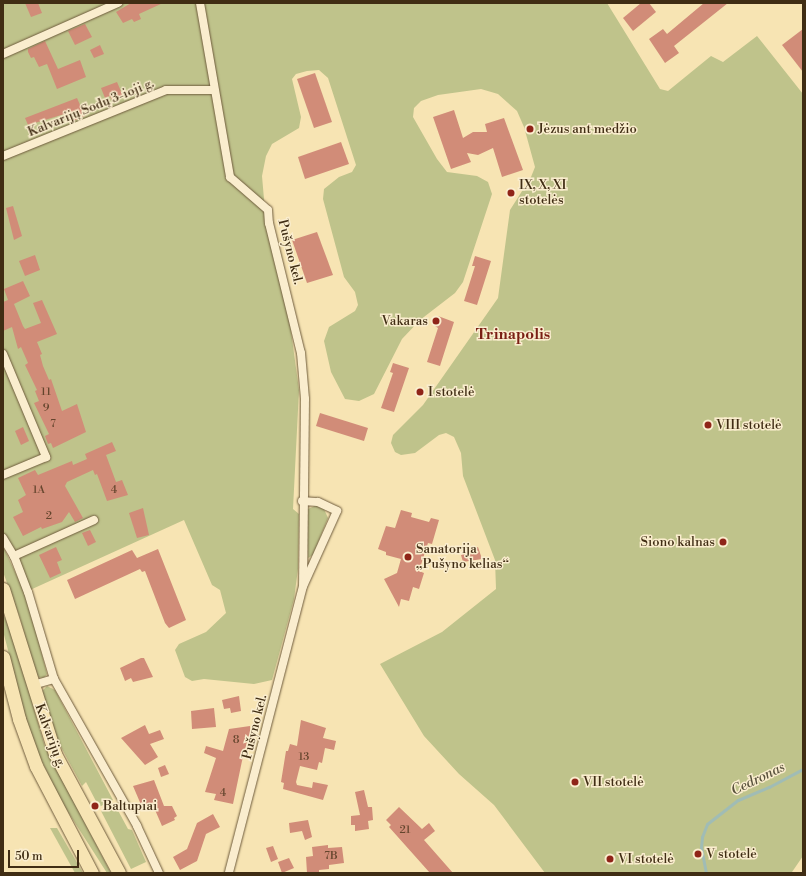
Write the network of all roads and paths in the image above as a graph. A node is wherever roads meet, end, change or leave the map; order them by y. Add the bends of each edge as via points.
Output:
1 (118, 3) edge
2 (200, 3) edge
3 (3, 54) edge
4 (214, 90) junction
5 (3, 156) edge
6 (3, 354) edge
7 (3, 475) edge
8 (302, 501) junction
9 (94, 520) dead end
10 (3, 538) edge
11 (14, 556) junction
12 (303, 586) junction
13 (3, 589) edge
14 (3, 657) edge
15 (54, 679) junction
16 (33, 685) junction
17 (92, 873) edge
18 (119, 873) edge
19 (159, 873) edge
20 (229, 873) edge

1 - 3 street
2 - 4 street, Pušyno kel.
4 - 5 street, Kalvarijų Sodų 3-ioji g. via 166,90
4 - 8 street, Pušyno kel. via 230,177 268,210 269,224 301,353 305,399
6 - 7 street via 46,457
8 - 12 street, Pušyno kel.
8 - 12 street, Pušyno kel. via 318,502 337,511
9 - 11 street
10 - 11 street
11 - 15 street via 28,592
12 - 20 street, Pušyno kel.
13 - 16 main road, Kalvarijų g.
14 - 17 main road, Kalvarijų g. via 19,719 36,766
15 - 16 street
15 - 19 street via 137,826
16 - 18 main road, Kalvarijų g. via 43,722 62,770

